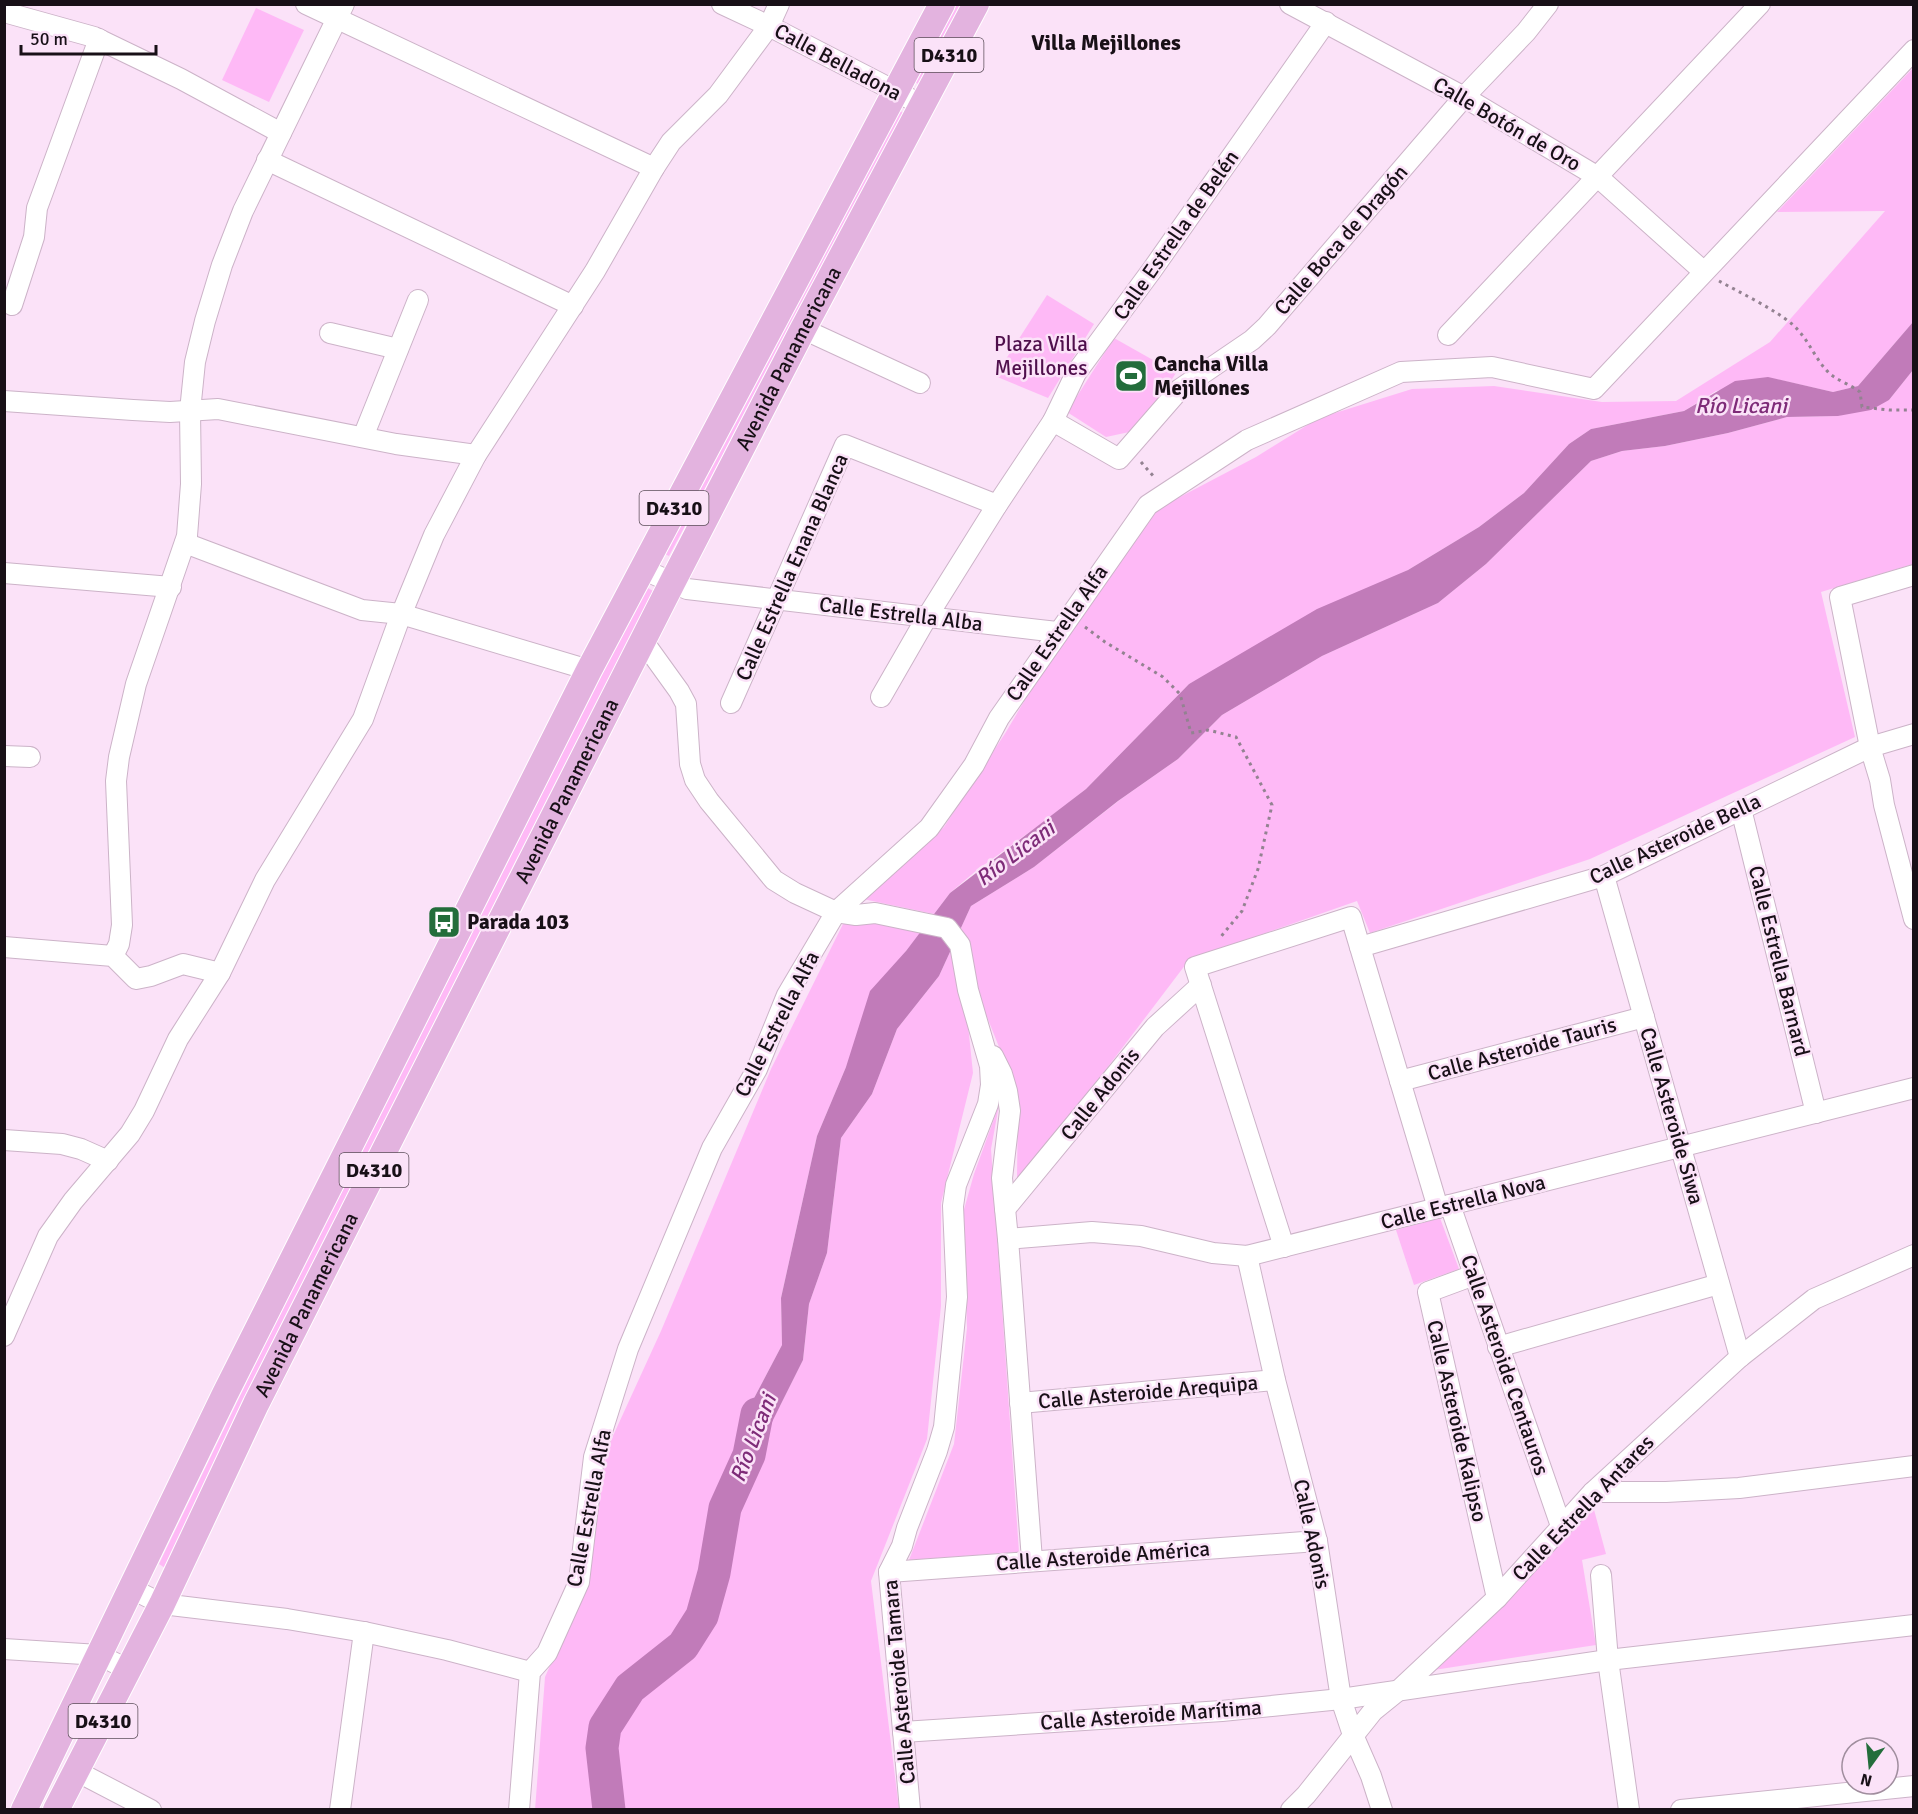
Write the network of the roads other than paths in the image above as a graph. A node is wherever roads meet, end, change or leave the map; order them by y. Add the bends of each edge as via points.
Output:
1 (306, 4) edge
2 (722, 4) edge
3 (779, 4) edge
4 (942, 4) edge
5 (976, 4) edge
6 (1290, 4) edge
7 (1548, 4) edge
8 (1760, 4) edge
9 (4, 12) edge
10 (341, 12) edge
11 (1326, 22) junction
12 (770, 26) junction
13 (99, 39) junction
14 (1914, 50) edge
15 (894, 92) junction
16 (1464, 98) junction
17 (922, 105) junction
18 (281, 133) junction
19 (267, 160) junction
20 (654, 168) junction
21 (1598, 177) junction
22 (1703, 271) junction
23 (418, 300) dead end
24 (12, 305) dead end
25 (573, 306) junction
26 (803, 329) junction
27 (330, 333) dead end
28 (1448, 335) dead end
29 (398, 349) junction
30 (920, 383) dead end
31 (4, 401) edge
32 (190, 411) junction
33 (1053, 421) junction
34 (363, 437) junction
35 (476, 455) junction
36 (997, 506) junction
37 (185, 543) junction
38 (642, 569) junction
39 (4, 573) edge
40 (1914, 575) edge
41 (672, 583) junction
42 (171, 587) junction
43 (775, 600) junction
44 (401, 614) junction
45 (927, 617) junction
46 (1057, 632) junction
47 (643, 641) junction
48 (589, 670) junction
49 (881, 696) dead end
50 (731, 703) dead end
51 (1914, 734) edge
52 (1870, 747) junction
53 (4, 756) edge
54 (30, 757) dead end
55 (1741, 809) junction
56 (1604, 876) junction
57 (1909, 882) edge
58 (836, 912) junction
59 (1914, 919) edge
60 (4, 947) edge
61 (1360, 947) junction
62 (113, 956) junction
63 (220, 973) junction
64 (1198, 976) junction
65 (1644, 1017) junction
66 (981, 1032) junction
67 (1400, 1081) junction
68 (1914, 1088) edge
69 (1816, 1113) junction
70 (4, 1140) edge
71 (1681, 1147) junction
72 (108, 1161) junction
73 (1444, 1206) junction
74 (1005, 1209) junction
75 (1008, 1239) junction
76 (1284, 1247) junction
77 (1914, 1255) edge
78 (1247, 1256) junction
79 (1474, 1275) junction
80 (1719, 1284) junction
81 (6, 1328) edge
82 (1498, 1347) junction
83 (1740, 1356) junction
84 (1275, 1380) junction
85 (1020, 1403) junction
86 (1914, 1466) edge
87 (1593, 1492) junction
88 (1561, 1526) junction
89 (1317, 1540) junction
90 (1032, 1560) junction
91 (889, 1572) junction
92 (1601, 1575) dead end
93 (132, 1590) junction
94 (1497, 1598) junction
95 (162, 1604) junction
96 (1914, 1625) edge
97 (364, 1632) junction
98 (4, 1649) edge
99 (99, 1655) junction
100 (1608, 1660) junction
101 (129, 1670) junction
102 (530, 1672) junction
103 (1400, 1690) junction
104 (1341, 1699) junction
105 (903, 1732) junction
106 (1353, 1735) junction
107 (76, 1772) junction
108 (1914, 1786) edge
109 (24, 1809) edge
110 (57, 1809) edge
111 (151, 1809) edge
112 (340, 1809) edge
113 (519, 1809) edge
114 (910, 1809) edge
115 (1291, 1809) edge
116 (1382, 1809) edge
117 (1629, 1809) edge
118 (1681, 1809) edge

1 - 10 street
2 - 12 street, Calle Belladona
3 - 12 street
4 - 15 main road, Avenida Panamericana / D4310
5 - 17 main road, Avenida Panamericana / D4310
6 - 11 street, Calle Botón de Oro
7 - 16 street, Calle Boca de Dragón
8 - 21 street
9 - 13 street
10 - 18 street
10 - 20 street
11 - 16 street, Calle Botón de Oro
11 - 33 street, Calle Estrella de Belén via 1076,373
12 - 15 street, Calle Belladona
12 - 20 street via 717,95 671,142
13 - 18 street
13 - 24 street via 37,208 34,237
14 - 22 street
15 - 17 street, Calle Belladona
15 - 38 main road, Avenida Panamericana / D4310
16 - 21 street, Calle Botón de Oro
16 - 33 street, Calle Boca de Dragón via 1267,326 1180,389 1124,453
17 - 26 main road, Avenida Panamericana / D4310
18 - 19 street
19 - 25 street
19 - 32 street via 222,265 195,362
20 - 25 street
21 - 22 street, Calle Botón de Oro
21 - 28 street
22 - 46 street, Calle Estrella Alfa via 1594,389 1492,367 1401,372 1247,441 1148,505
23 - 29 street
25 - 35 street
26 - 30 street
26 - 41 main road, Avenida Panamericana / D4310
27 - 29 street
29 - 34 street
31 - 32 street
32 - 34 street via 218,409
32 - 37 street via 191,484
33 - 36 street, Calle Estrella de Belén
34 - 35 street
35 - 44 street via 434,535
36 - 43 street, Calle Estrella Enana Blanca via 844,445
36 - 45 street, Calle Estrella de Belén
37 - 42 street
37 - 44 street via 362,610
38 - 41 street, Calle Estrella Alba
38 - 48 main road, Avenida Panamericana / D4310
39 - 42 street
40 - 52 street via 1840,597
41 - 43 street, Calle Estrella Alba via 687,590
41 - 47 main road, Avenida Panamericana / D4310
42 - 62 street via 136,684 119,757 116,781 122,925
43 - 45 street, Calle Estrella Alba
43 - 50 street, Calle Estrella Enana Blanca
44 - 48 street
44 - 63 street via 363,718 266,880
45 - 46 street, Calle Estrella Alba
45 - 49 street, Calle Estrella de Belén
46 - 58 street, Calle Estrella Alfa via 999,718 974,765 929,828
47 - 58 street via 686,704 690,764 709,801 774,880
47 - 95 main road, Avenida Panamericana / D4310 via 256,1404
48 - 93 main road, Avenida Panamericana / D4310 via 225,1394
51 - 52 street, Calle Asteroide Bella
52 - 55 street, Calle Asteroide Bella
52 - 57 street
53 - 54 street
55 - 56 street, Calle Asteroide Bella
55 - 69 street, Calle Estrella Barnard
56 - 61 street, Calle Asteroide Bella
56 - 65 street, Calle Asteroide Siwa
57 - 59 street
58 - 66 street via 875,913 947,928 960,945
58 - 102 street, Calle Estrella Alfa via 787,995 757,1069 712,1148 628,1349 594,1457 579,1582 548,1653
60 - 62 street
61 - 64 street, Calle Asteroide Centauros via 1351,917
61 - 67 street, Calle Asteroide Centauros
62 - 63 street via 136,979 183,964
63 - 72 street via 178,1039 144,1111
64 - 74 street, Calle Adonis
64 - 76 street
65 - 67 street, Calle Asteroide Tauris
65 - 71 street, Calle Asteroide Siwa
66 - 74 street via 1002,1074 1010,1110 1002,1178
66 - 91 street, Calle Asteroide Tamara via 991,1085 988,1104 956,1185 953,1206 957,1297 944,1427
67 - 73 street, Calle Asteroide Centauros
68 - 69 street, Calle Estrella Nova
69 - 71 street, Calle Estrella Nova
70 - 72 street via 62,1144
71 - 73 street, Calle Estrella Nova
71 - 80 street, Calle Asteroide Siwa
72 - 81 street via 48,1236
73 - 76 street, Calle Estrella Nova
73 - 79 street, Calle Asteroide Centauros
74 - 75 street
75 - 78 street, Calle Estrella Nova via 1092,1232 1141,1236 1213,1253
75 - 85 street
76 - 78 street, Calle Estrella Nova
77 - 83 street, Calle Estrella Antares via 1814,1299
78 - 84 street, Calle Adonis
79 - 82 street, Calle Asteroide Centauros
79 - 94 street, Calle Asteroide Kalipso via 1428,1292
80 - 82 street
80 - 83 street, Calle Asteroide Siwa
82 - 88 street, Calle Asteroide Centauros
83 - 87 street, Calle Estrella Antares
84 - 85 street, Calle Asteroide Arequipa
84 - 89 street, Calle Adonis
85 - 90 street
86 - 87 street via 1739,1488
87 - 88 street, Calle Estrella Antares
88 - 94 street, Calle Estrella Antares
89 - 90 street, Calle Asteroide América
89 - 104 street, Calle Adonis
90 - 91 street, Calle Asteroide América
91 - 105 street, Calle Asteroide Tamara
92 - 100 street
93 - 95 street
93 - 99 main road, Avenida Panamericana / D4310
94 - 103 street, Calle Estrella Antares
95 - 97 street
95 - 101 main road, Avenida Panamericana / D4310
96 - 100 street, Calle Asteroide Marítima
97 - 102 street
97 - 112 street
98 - 99 street
99 - 101 street
99 - 109 main road, Avenida Panamericana / D4310
100 - 103 street, Calle Asteroide Marítima
100 - 117 street
101 - 107 main road, Avenida Panamericana / D4310
102 - 113 street
103 - 104 street, Calle Asteroide Marítima
103 - 106 street, Calle Estrella Antares via 1373,1711
104 - 105 street, Calle Asteroide Marítima via 1222,1711
104 - 106 street, Calle Adonis
105 - 114 street, Calle Asteroide Tamara
106 - 115 street, Calle Estrella Antares
106 - 116 street, Calle Adonis
107 - 110 main road, Avenida Panamericana / D4310
107 - 111 street
108 - 118 street

